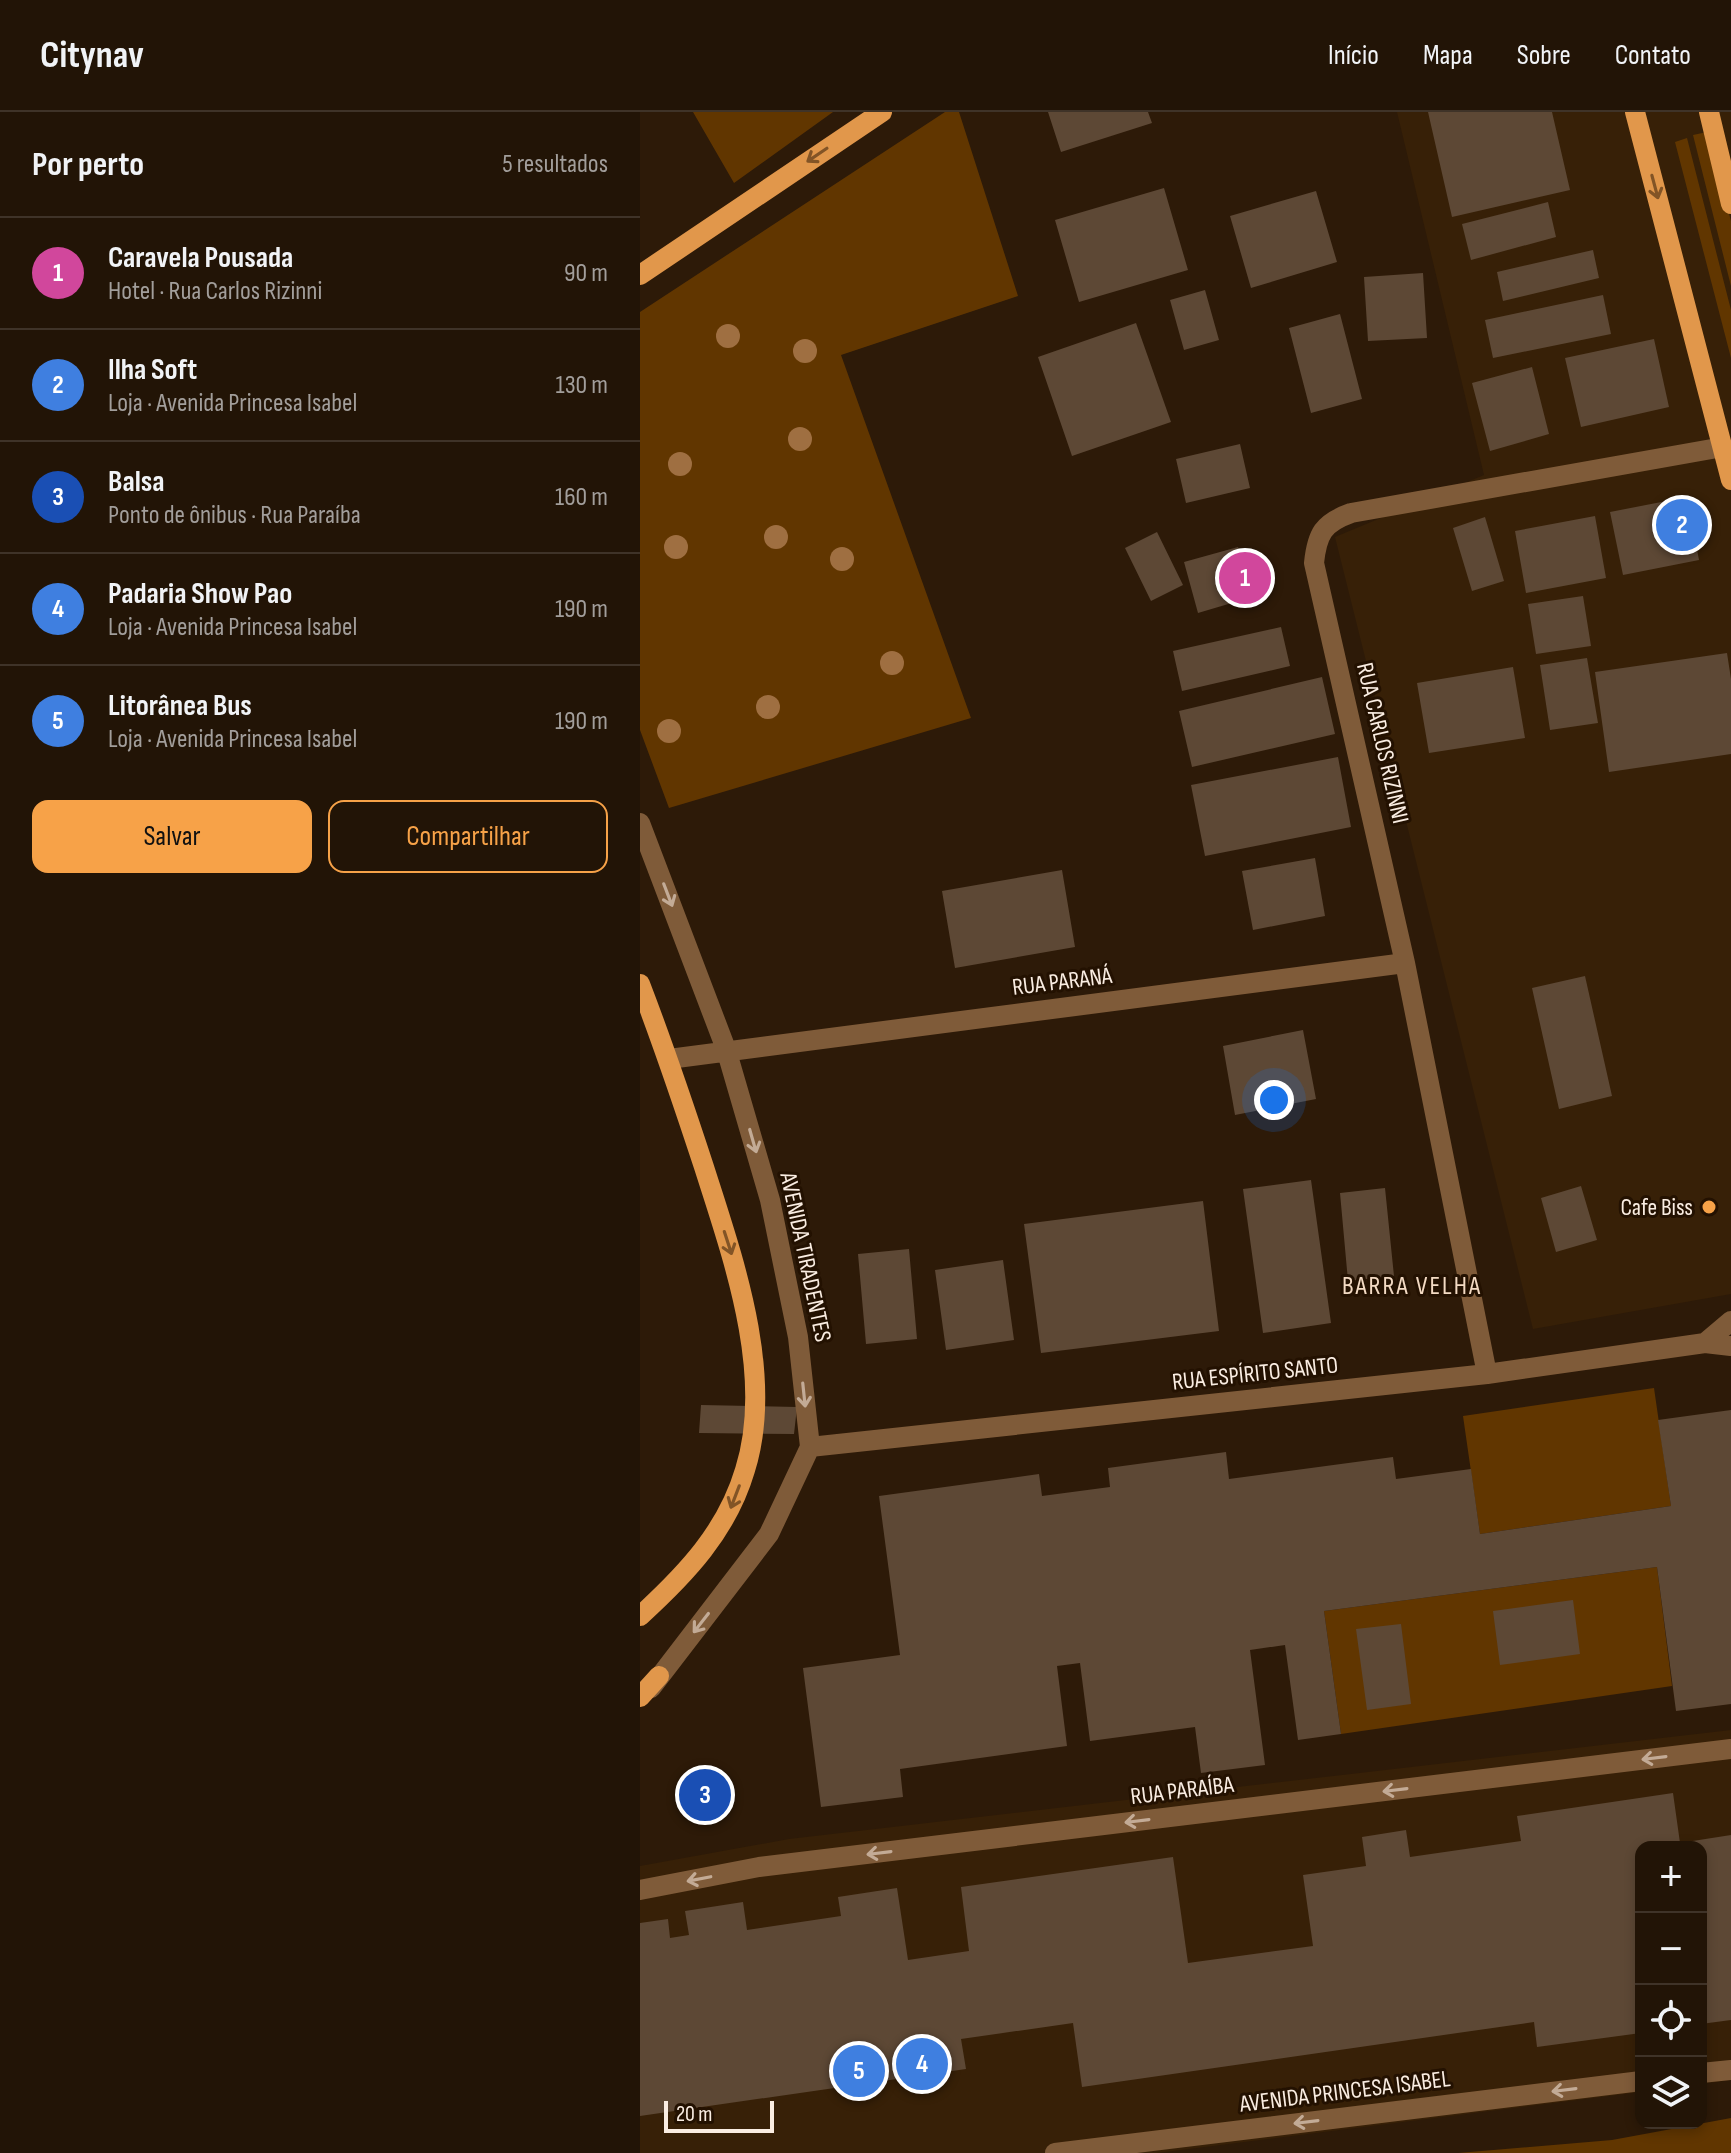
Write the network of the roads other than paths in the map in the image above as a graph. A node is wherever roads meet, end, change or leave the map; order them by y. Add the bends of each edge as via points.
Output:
1 (882, 112) edge
2 (1635, 112) edge
3 (1709, 112) edge
4 (1731, 204) edge
5 (640, 275) edge
6 (1723, 447) junction
7 (1731, 480) edge
8 (640, 823) edge
9 (1405, 963) junction
10 (640, 984) edge
11 (726, 1049) junction
12 (669, 1059) junction
13 (1731, 1321) edge
14 (1705, 1343) junction
15 (1731, 1346) edge
16 (1487, 1374) junction
17 (810, 1447) junction
18 (640, 1616) edge
19 (659, 1676) junction
20 (640, 1697) edge
21 (640, 1704) edge
22 (1731, 1749) edge
23 (640, 1890) edge
24 (1731, 2070) edge
25 (1707, 2072) edge
26 (1635, 2082) edge
27 (1055, 2153) edge

1 -> 5 main road
2 -> 6 main road
3 - 4 main road
6 - 7 main road
6 - 9 street, RUA CARLOS RIZINNI via 1351,513 1329,520 1316,537 1314,563
8 -> 11 street, AVENIDA TIRADENTES
9 - 11 street, RUA PARANÁ
9 - 16 street, RUA CARLOS RIZINNI
10 - 12 main road
11 - 12 street, RUA PARANÁ
11 -> 17 street, AVENIDA TIRADENTES via 773,1215 798,1337
12 -> 18 main road via 737,1272 754,1420 745,1470 729,1512 688,1572
13 - 14 street
14 - 15 street, RUA ESPÍRITO SANTO
14 - 16 street, RUA ESPÍRITO SANTO
16 - 17 street, RUA ESPÍRITO SANTO
17 -> 19 street via 769,1534
19 - 20 main road
19 - 21 street
22 -> 23 street, RUA PARAÍBA via 759,1867
24 - 25 street
26 -> 27 street, AVENIDA PRINCESA ISABEL

